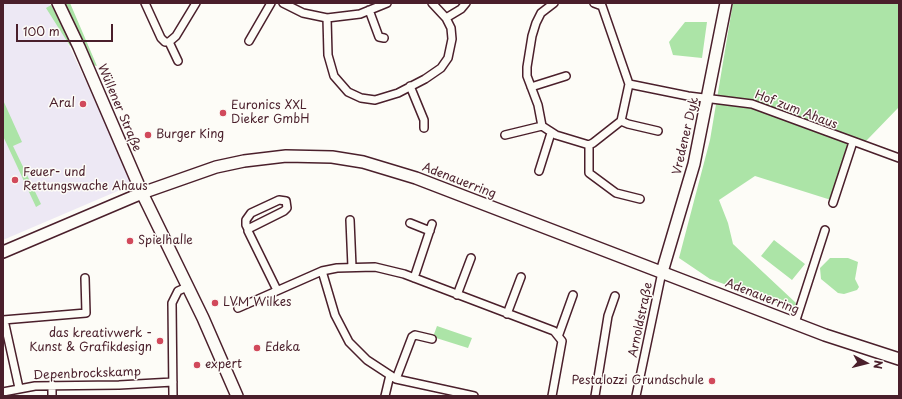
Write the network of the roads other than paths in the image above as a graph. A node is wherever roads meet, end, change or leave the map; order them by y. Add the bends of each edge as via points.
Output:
1 (58, 3) edge
2 (144, 3) edge
3 (196, 3) edge
4 (271, 3) edge
5 (283, 3) edge
6 (387, 3) edge
7 (432, 3) edge
8 (466, 3) edge
9 (554, 3) edge
10 (594, 3) edge
11 (726, 3) edge
12 (605, 5) edge
13 (370, 10) junction
14 (327, 18) junction
15 (446, 18) junction
16 (384, 38) dead end
17 (249, 41) dead end
18 (169, 42) junction
19 (178, 61) dead end
20 (566, 76) dead end
21 (629, 84) junction
22 (410, 86) junction
23 (531, 87) junction
24 (708, 98) junction
25 (620, 121) junction
26 (542, 126) junction
27 (424, 128) dead end
28 (658, 131) dead end
29 (551, 133) junction
30 (505, 136) dead end
31 (853, 142) junction
32 (589, 145) junction
33 (899, 158) edge
34 (539, 171) dead end
35 (142, 193) junction
36 (640, 199) dead end
37 (833, 203) dead end
38 (350, 220) dead end
39 (410, 223) dead end
40 (248, 229) junction
41 (825, 230) dead end
42 (3, 252) edge
43 (471, 258) dead end
44 (352, 267) junction
45 (322, 271) junction
46 (662, 272) junction
47 (521, 277) dead end
48 (85, 278) dead end
49 (414, 278) junction
50 (187, 287) junction
51 (277, 290) junction
52 (457, 295) junction
53 (573, 295) dead end
54 (614, 296) dead end
55 (238, 308) dead end
56 (507, 314) junction
57 (4, 320) edge
58 (795, 324) junction
59 (559, 334) junction
60 (432, 339) dead end
61 (899, 359) edge
62 (393, 377) junction
63 (173, 382) junction
64 (52, 385) junction
65 (19, 388) junction
66 (3, 392) edge
67 (436, 392) edge
68 (52, 396) edge
69 (173, 396) edge
70 (238, 396) edge
71 (385, 396) edge
72 (474, 396) edge
73 (552, 396) edge
74 (595, 396) edge
75 (636, 396) edge

1 - 35 main road, Wüllener Straße
2 - 18 street via 161,38
3 - 18 street via 176,36
4 - 17 street
5 - 14 street via 303,12
6 - 13 street
7 - 15 street
8 - 15 street
9 - 23 street via 541,13 532,36 526,67
10 - 12 street
11 - 24 main road, Vredener Dyk
12 - 21 street
13 - 14 street via 350,16
13 - 16 street via 379,37
14 - 22 street via 329,63 342,87 361,98 375,100
15 - 22 street via 451,28 452,39 448,58 432,75
18 - 19 street
20 - 23 street
21 - 24 street, Hof zum Ahaus
21 - 25 street
22 - 27 street via 424,120
23 - 26 street
24 - 31 street, Hof zum Ahaus via 742,101 762,107
24 - 46 main road, Vredener Dyk via 694,164
25 - 28 street
25 - 32 street
26 - 29 street
26 - 30 street
29 - 32 street
29 - 34 street
31 - 33 street, Hof zum Ahaus
31 - 37 street
32 - 36 street via 589,173 616,193
35 - 42 main road, Adenauerring
35 - 46 main road, Adenauerring via 190,175 236,162 286,156 332,157 363,162 403,174
35 - 50 main road, Wüllener Straße
38 - 44 street
39 - 49 street via 431,228
40 - 40 street via 246,220 252,213 279,200 286,201 284,211
40 - 51 street
41 - 58 street
43 - 52 street
44 - 45 street
44 - 49 street via 375,267
45 - 51 street
45 - 62 street via 335,315 349,342 367,360
46 - 58 main road, Adenauerring
46 - 75 street, Arnoldstraße
47 - 56 street
48 - 57 street via 86,313
49 - 52 street
50 - 63 street via 178,291 172,303
50 - 70 main road, Wüllener Straße
51 - 55 street
52 - 56 street
53 - 59 street
54 - 74 street via 608,316
56 - 59 street
57 - 65 street
58 - 61 main road, Adenauerring via 860,348
59 - 73 street via 562,341
60 - 62 street via 415,335 412,337
62 - 67 street
62 - 71 street
63 - 64 street, Depenbrockskamp
63 - 69 street
64 - 65 street, Depenbrockskamp
64 - 68 street
65 - 66 street, Depenbrockskamp
67 - 72 street

